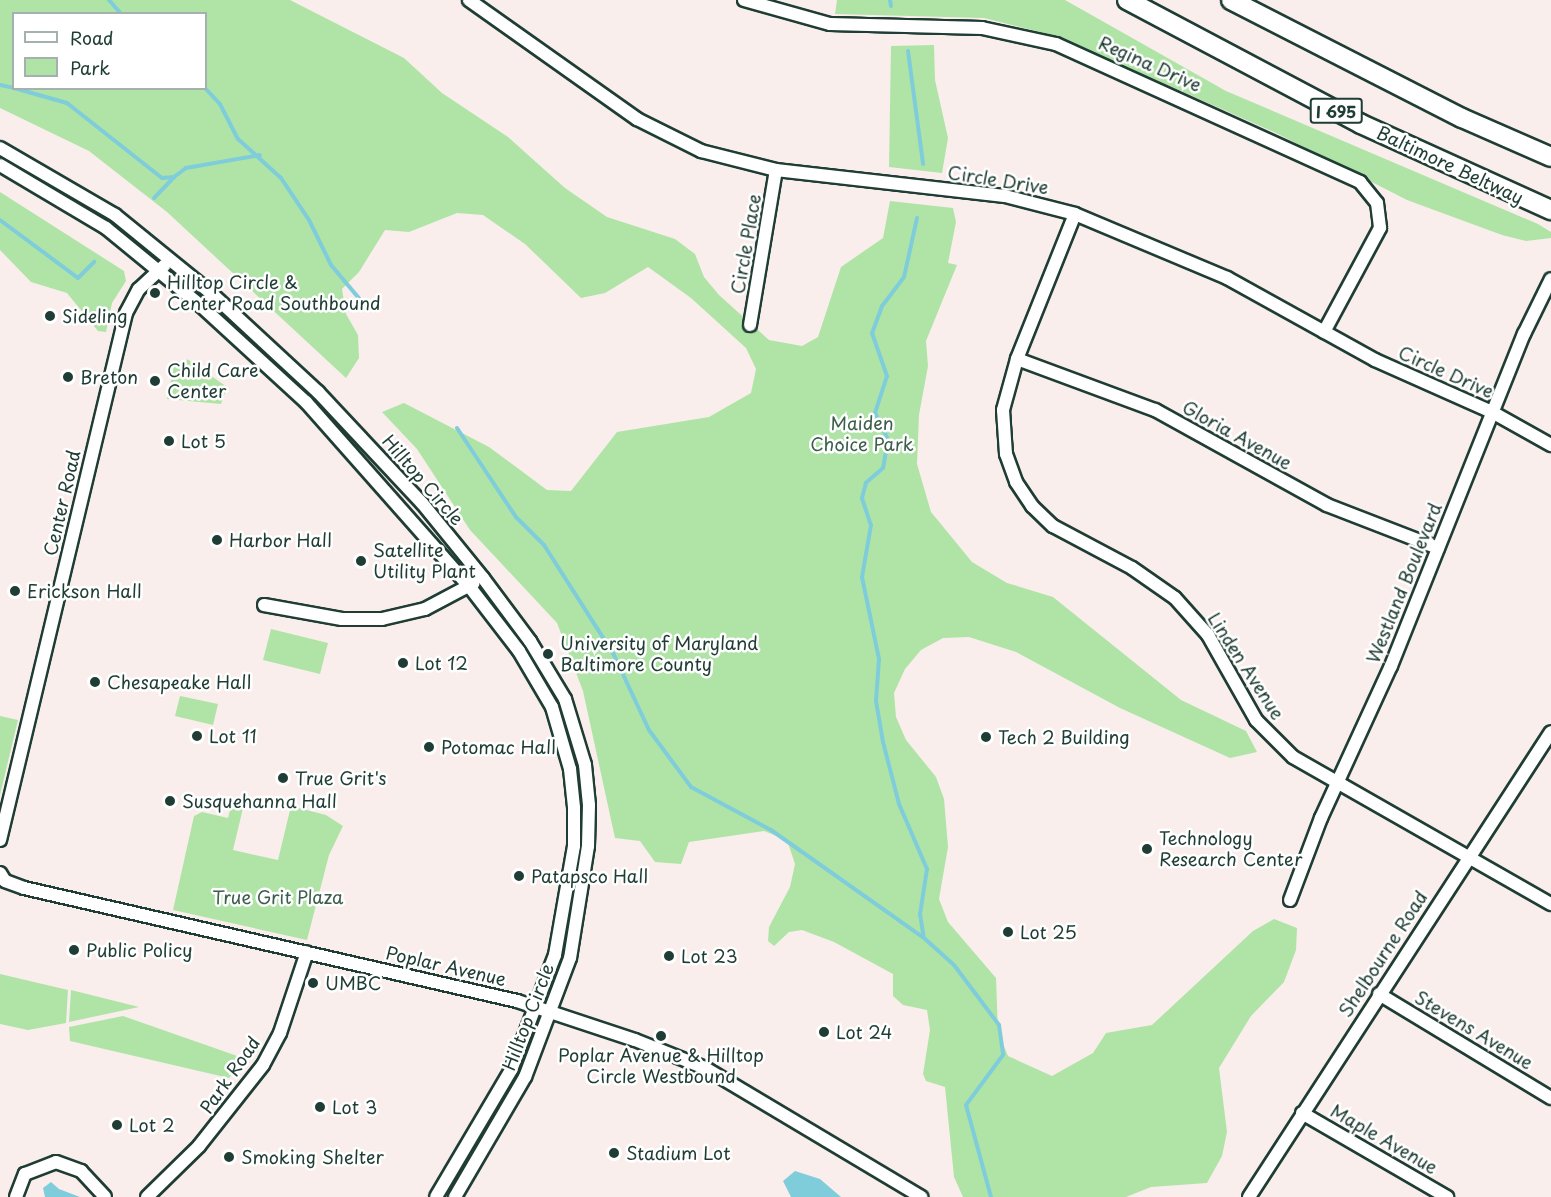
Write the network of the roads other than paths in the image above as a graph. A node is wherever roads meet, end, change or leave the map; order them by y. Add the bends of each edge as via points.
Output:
1 (469, 0) edge
2 (744, 0) edge
3 (1127, 0) edge
4 (1231, 0) edge
5 (0, 148) edge
6 (1551, 157) edge
7 (0, 165) edge
8 (776, 170) junction
9 (1551, 210) edge
10 (1075, 214) junction
11 (170, 259) junction
12 (159, 270) junction
13 (1551, 279) edge
14 (750, 325) dead end
15 (1324, 332) junction
16 (1017, 359) junction
17 (1492, 412) junction
18 (1551, 445) edge
19 (1438, 549) junction
20 (483, 578) junction
21 (469, 586) junction
22 (264, 605) dead end
23 (1551, 732) edge
24 (1338, 784) junction
25 (0, 840) edge
26 (1469, 855) junction
27 (0, 874) edge
28 (1290, 900) dead end
29 (1551, 904) edge
30 (307, 952) junction
31 (1379, 994) junction
32 (539, 1007) junction
33 (554, 1011) junction
34 (1551, 1098) edge
35 (1302, 1113) junction
36 (16, 1196) edge
37 (105, 1197) edge
38 (147, 1197) edge
39 (436, 1197) edge
40 (455, 1197) edge
41 (921, 1197) edge
42 (1249, 1197) edge
43 (1447, 1197) edge

1 - 8 street, Circle Drive via 637,119 701,151
2 - 15 street, Regina Drive via 830,24 982,28 1056,44 1360,182 1377,203 1380,228
3 - 9 highway, Baltimore Beltway / I 695 via 1361,124
4 - 6 highway, I 695 via 1462,118
5 - 11 street, Hilltop Circle via 72,186
7 - 12 street, Hilltop Circle via 56,194
8 - 10 street, Circle Drive via 1005,196
8 - 14 street, Circle Place
10 - 15 street, Circle Drive via 1227,278
10 - 16 street, Linden Avenue
11 - 12 street, Center Road
11 - 20 street, Hilltop Circle via 318,392 422,503
12 - 21 street, Hilltop Circle via 306,402
12 - 25 street, Center Road via 139,289 126,313
13 - 17 street, Westland Boulevard
15 - 17 street, Circle Drive
16 - 19 street, Gloria Avenue via 1155,410 1327,505
16 - 24 street, Linden Avenue via 1006,389 1003,430 1016,482 1032,506 1060,531 1132,568 1175,598 1208,635 1240,695 1272,738
17 - 18 street, Circle Drive
17 - 19 street, Westland Boulevard
19 - 24 street, Westland Boulevard
20 - 21 street
20 - 33 street, Hilltop Circle via 565,699 585,765 588,846 583,890
21 - 22 street via 425,609 382,619 342,619
21 - 32 street, Hilltop Circle via 538,681 552,707 570,769 574,846 555,955
23 - 26 street, Shelbourne Road
24 - 26 street, Linden Avenue
24 - 28 street, Westland Boulevard
26 - 29 street, Linden Avenue
26 - 31 street, Shelbourne Road
27 - 30 street, Poplar Avenue via 24,888
30 - 32 street, Poplar Avenue
30 - 38 street, Park Road via 280,1033 263,1065 199,1146
31 - 34 street, Stevens Avenue
31 - 35 street, Shelbourne Road
32 - 33 street, Poplar Avenue
32 - 39 street, Hilltop Circle via 506,1079
33 - 40 street, Hilltop Circle via 525,1077
33 - 41 street, Poplar Avenue via 705,1068
35 - 42 street, Shelbourne Road
35 - 43 street, Maple Avenue
36 - 37 street via 25,1174 56,1162 81,1171

